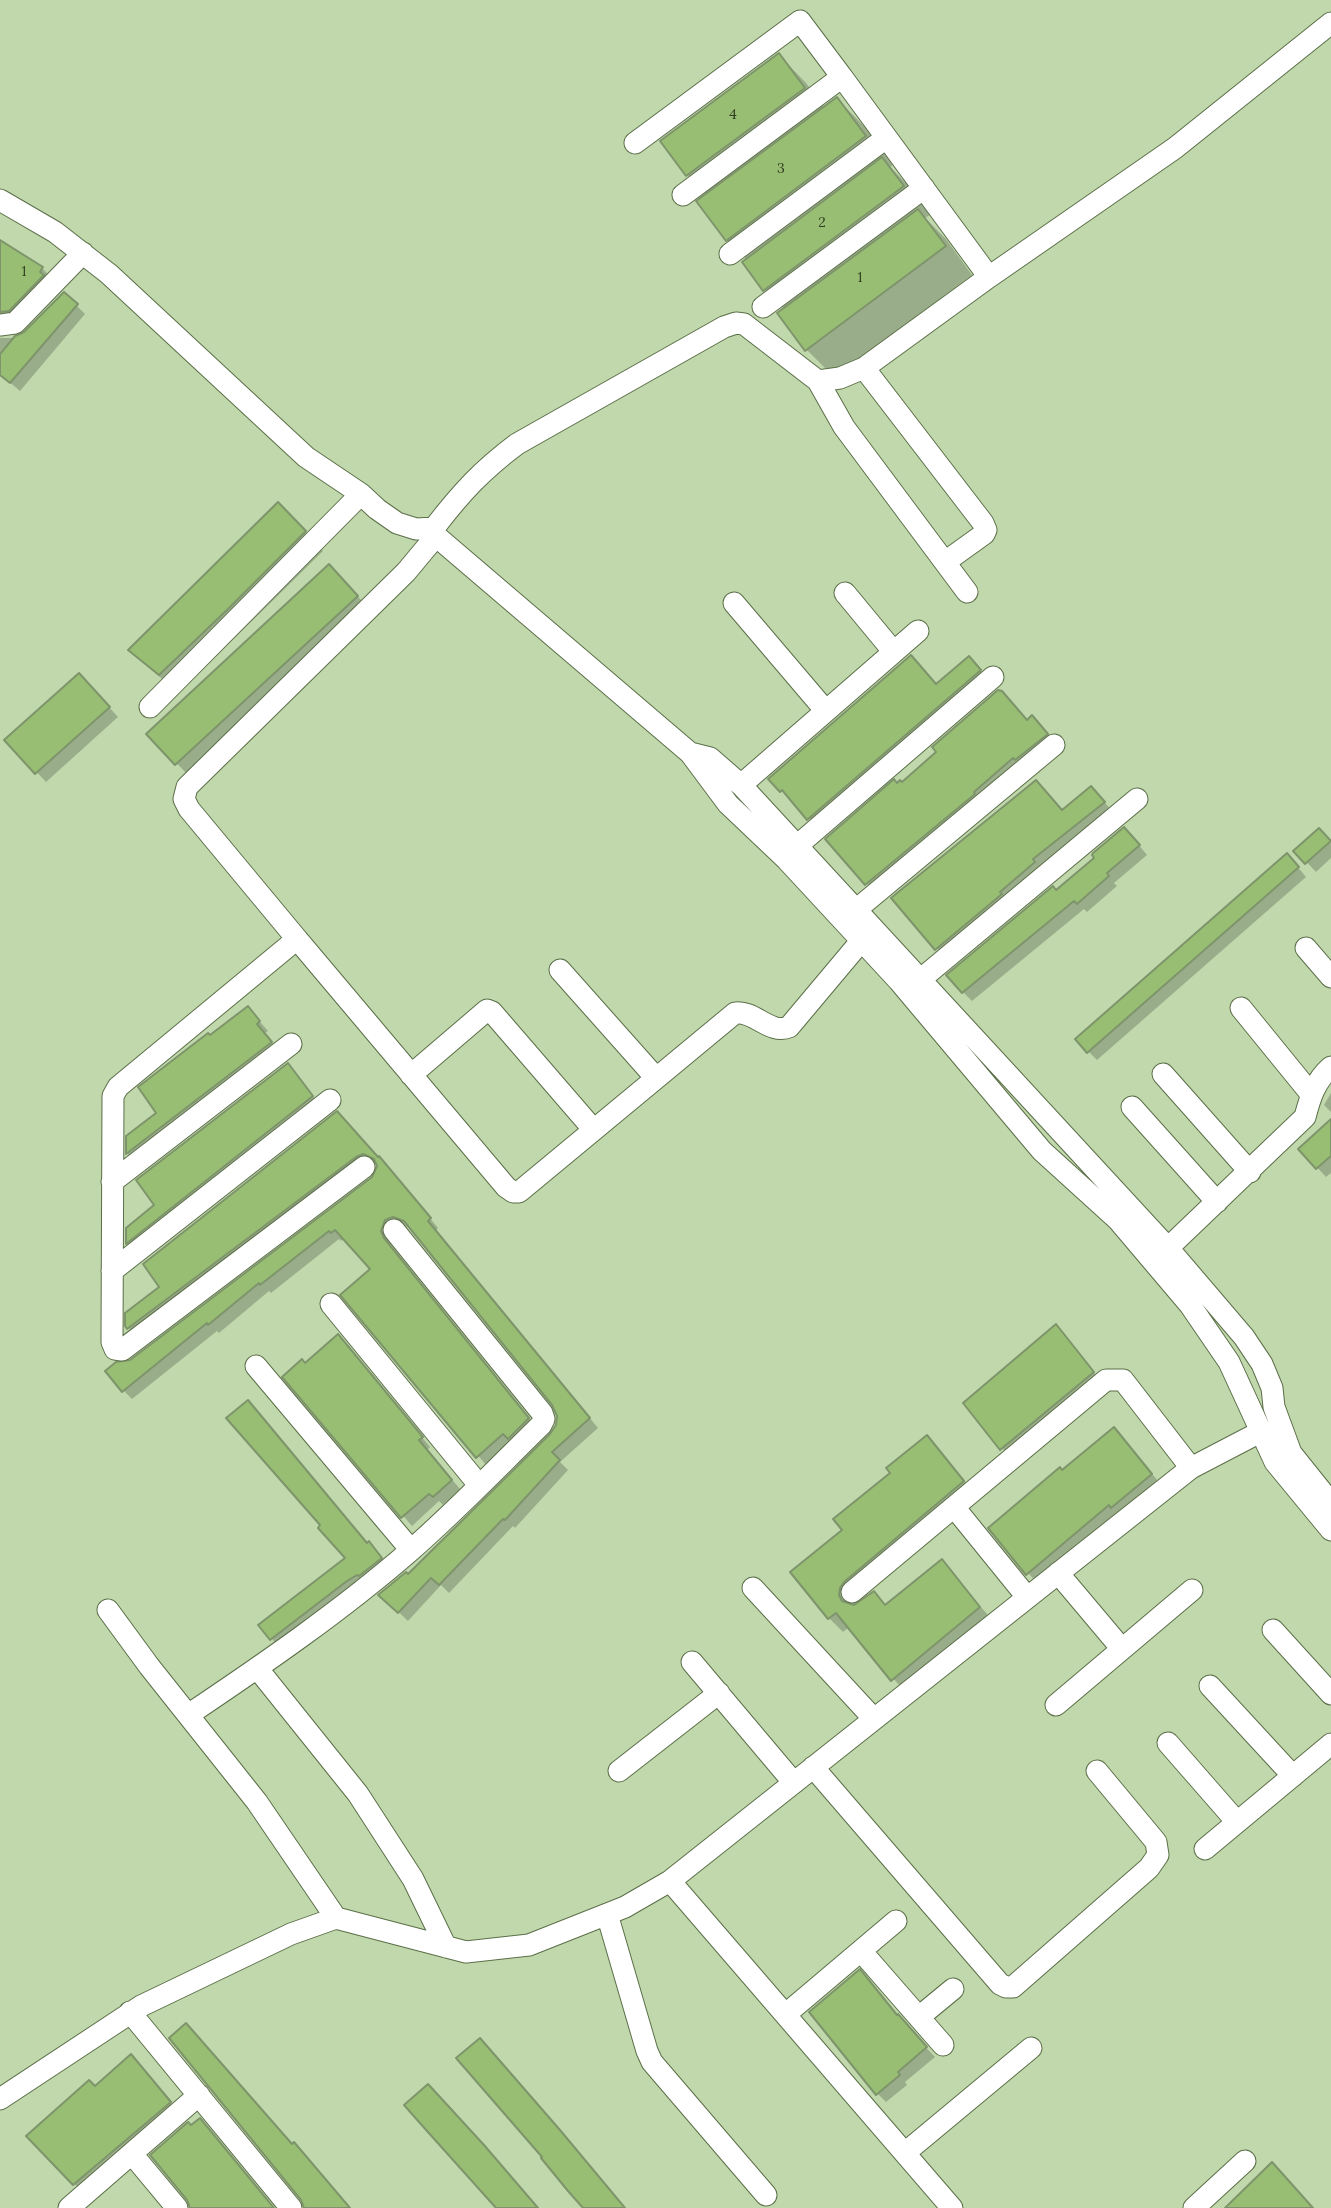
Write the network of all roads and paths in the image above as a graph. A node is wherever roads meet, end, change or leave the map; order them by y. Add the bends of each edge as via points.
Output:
1 (1331, 23) edge
2 (842, 77) junction
3 (886, 138) junction
4 (635, 143) dead end
5 (924, 188) junction
6 (682, 195) dead end
7 (0, 200) edge
8 (83, 253) junction
9 (730, 254) dead end
10 (989, 277) junction
11 (763, 307) dead end
12 (0, 325) edge
13 (864, 368) junction
14 (818, 381) junction
15 (361, 494) junction
16 (435, 532) junction
17 (945, 562) junction
18 (967, 592) dead end
19 (845, 593) dead end
20 (734, 603) dead end
21 (918, 631) dead end
22 (893, 651) junction
23 (993, 677) dead end
24 (150, 707) dead end
25 (825, 710) junction
26 (1054, 745) dead end
27 (690, 753) junction
28 (741, 785) junction
29 (1137, 799) dead end
30 (797, 845) junction
31 (857, 909) junction
32 (297, 939) junction
33 (862, 940) junction
34 (1306, 948) dead end
35 (560, 970) dead end
36 (1331, 977) edge
37 (921, 979) junction
38 (1241, 1008) dead end
39 (290, 1044) dead end
40 (1331, 1067) edge
41 (1163, 1074) dead end
42 (411, 1076) junction
43 (656, 1078) junction
44 (1311, 1094) junction
45 (330, 1100) dead end
46 (1132, 1107) dead end
47 (593, 1129) junction
48 (364, 1167) dead end
49 (1250, 1172) junction
50 (112, 1182) junction
51 (1217, 1202) junction
52 (394, 1230) dead end
53 (1168, 1248) junction
54 (112, 1271) junction
55 (331, 1304) dead end
56 (1255, 1353) junction
57 (256, 1366) dead end
58 (1246, 1397) junction
59 (1260, 1432) junction
60 (1280, 1450) junction
61 (1191, 1468) junction
62 (480, 1485) junction
63 (1331, 1503) edge
64 (954, 1507) junction
65 (1331, 1530) edge
66 (411, 1550) junction
67 (1058, 1573) junction
68 (752, 1588) dead end
69 (1192, 1590) dead end
70 (852, 1592) dead end
71 (1027, 1597) junction
72 (108, 1610) dead end
73 (1273, 1630) dead end
74 (1122, 1649) junction
75 (692, 1662) dead end
76 (257, 1668) junction
77 (1210, 1686) dead end
78 (719, 1693) junction
79 (1331, 1694) edge
80 (1056, 1705) dead end
81 (188, 1715) junction
82 (874, 1718) junction
83 (1168, 1743) dead end
84 (1331, 1744) edge
85 (813, 1767) junction
86 (619, 1771) dead end
87 (1097, 1771) dead end
88 (1293, 1776) junction
89 (794, 1783) junction
90 (1237, 1822) junction
91 (1205, 1849) dead end
92 (670, 1881) junction
93 (607, 1914) junction
94 (336, 1918) junction
95 (896, 1921) dead end
96 (446, 1947) junction
97 (861, 1951) junction
98 (953, 1989) dead end
99 (130, 2012) junction
100 (786, 2014) junction
101 (919, 2017) junction
102 (943, 2045) dead end
103 (1031, 2048) dead end
104 (199, 2095) junction
105 (0, 2099) edge
106 (906, 2152) junction
107 (132, 2154) junction
108 (1245, 2161) dead end
109 (766, 2195) dead end
110 (69, 2208) edge
111 (177, 2208) edge
112 (292, 2208) edge
113 (952, 2208) edge
114 (1194, 2208) edge

1 - 10 street via 1175,148
2 - 3 street
2 - 4 street via 800,21
2 - 6 street
3 - 5 street
3 - 9 street
5 - 10 street
5 - 11 street
7 - 8 street
8 - 12 street via 15,323
8 - 15 street via 306,457
10 - 13 street
13 - 14 street
13 - 17 street via 986,530
14 - 16 street via 744,324 724,327 517,444 463,490
14 - 17 street via 844,426
15 - 16 street via 397,523
15 - 24 street
16 - 27 street
16 - 32 street via 406,572 187,787 184,799 190,809
17 - 18 street
19 - 22 street
20 - 25 street
21 - 22 street
22 - 25 street
23 - 30 street
25 - 28 street
26 - 31 street
27 - 28 street via 710,758
27 - 33 street via 728,804
28 - 30 street
29 - 37 street
30 - 31 street
31 - 37 street
32 - 42 street
32 - 50 street via 118,1087 112,1104
33 - 43 street via 789,1027 777,1029 735,1013
33 - 58 street via 1042,1150 1118,1220 1168,1278 1229,1362
34 - 36 street
35 - 43 street
37 - 53 street
38 - 44 street
39 - 50 street
40 - 44 street
41 - 49 street
42 - 47 street via 513,1192 519,1192
42 - 47 street via 487,1010
43 - 47 street
44 - 49 street via 1305,1117
45 - 54 street
46 - 51 street
48 - 54 street via 122,1350 115,1349 112,1342
49 - 51 street
50 - 54 street
51 - 53 street
52 - 62 street via 542,1413 541,1425
53 - 56 street
55 - 62 street
56 - 58 street
56 - 60 street via 1272,1388
57 - 66 street
58 - 59 street
59 - 60 street
59 - 61 street
60 - 63 street via 1291,1453
60 - 65 street
61 - 64 street via 1123,1380 1106,1380
61 - 67 street
62 - 66 street
64 - 70 street
64 - 71 street
66 - 76 street
67 - 71 street
67 - 74 street
68 - 82 street
69 - 74 street
71 - 82 street
72 - 81 street
73 - 79 street
74 - 80 street
75 - 78 street
76 - 81 street
76 - 96 street via 358,1794 413,1879
77 - 88 street
78 - 86 street
78 - 89 street
81 - 94 street via 257,1802
82 - 85 street
83 - 90 street
84 - 88 street
85 - 87 street via 1006,1987 1013,1987 1158,1856 1156,1842
85 - 89 street
88 - 90 street
89 - 92 street
90 - 91 street
92 - 93 street
92 - 100 street
93 - 96 street via 529,1945 466,1952
93 - 109 street via 652,2062
94 - 96 street
94 - 99 street via 291,1934
95 - 97 street
97 - 100 street
97 - 101 street
98 - 101 street
99 - 104 street
99 - 105 street
100 - 106 street
101 - 102 street
103 - 106 street
104 - 107 street
104 - 112 street
106 - 113 street
107 - 110 street
107 - 111 street
108 - 114 street

